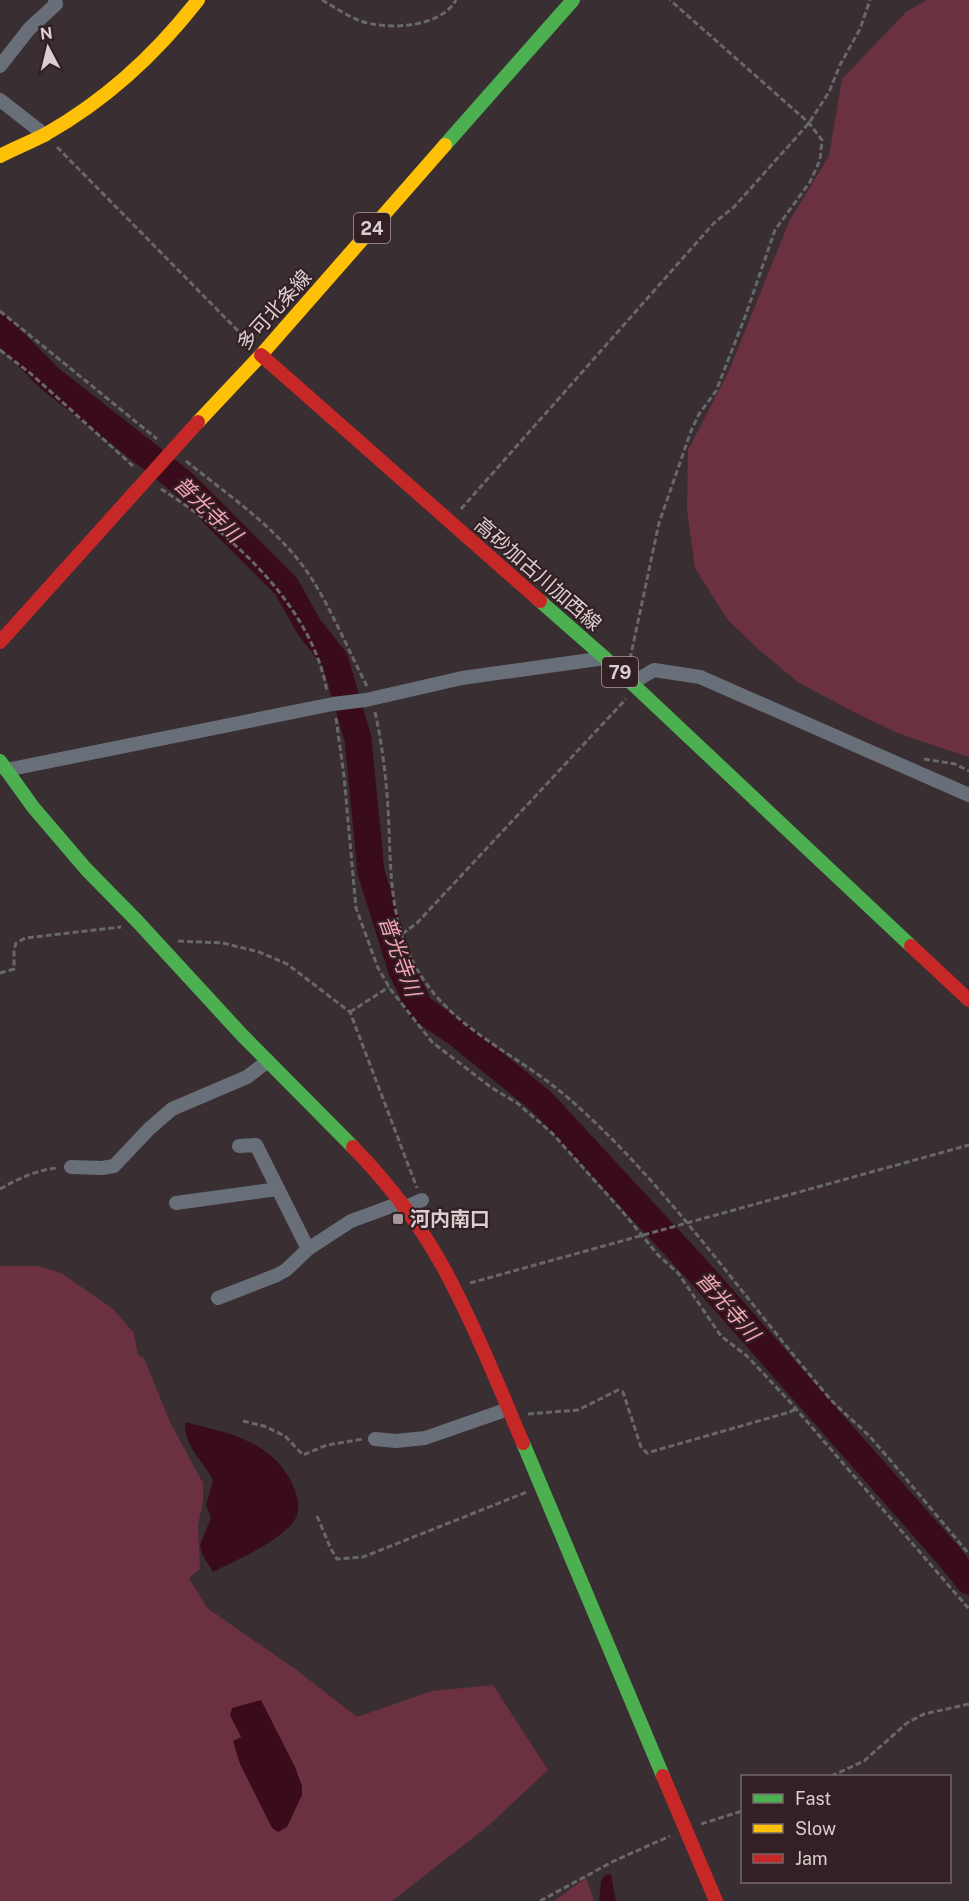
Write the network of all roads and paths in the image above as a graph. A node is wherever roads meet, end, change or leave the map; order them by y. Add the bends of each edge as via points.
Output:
1 (55, 0) edge
2 (198, 0) edge
3 (322, 0) edge
4 (456, 0) edge
5 (573, 0) edge
6 (670, 0) edge
7 (870, 0) edge
8 (0, 66) edge
9 (0, 100) edge
10 (809, 123) junction
11 (45, 135) junction
12 (0, 156) edge
13 (0, 311) edge
14 (0, 350) edge
15 (261, 355) junction
16 (170, 451) junction
17 (148, 476) junction
18 (449, 522) junction
19 (0, 642) edge
20 (605, 658) junction
21 (621, 673) junction
22 (634, 685) junction
23 (369, 699) junction
24 (333, 704) junction
25 (898, 764) junction
26 (3, 765) edge
27 (969, 771) edge
28 (969, 795) edge
29 (138, 921) junction
30 (402, 934) junction
31 (159, 945) junction
32 (0, 973) edge
33 (389, 987) junction
34 (969, 1000) edge
35 (350, 1011) junction
36 (268, 1061) junction
37 (969, 1145) edge
38 (239, 1146) dead end
39 (71, 1167) joint
40 (0, 1189) edge
41 (278, 1189) junction
42 (422, 1200) joint
43 (176, 1203) dead end
44 (402, 1206) junction
45 (687, 1224) junction
46 (644, 1236) junction
47 (308, 1249) junction
48 (454, 1287) junction
49 (218, 1298) dead end
50 (795, 1408) junction
51 (510, 1414) junction
52 (243, 1421) dead end
53 (375, 1439) joint
54 (540, 1488) junction
55 (317, 1516) dead end
56 (969, 1554) edge
57 (969, 1609) edge
58 (969, 1704) edge
59 (833, 1775) edge
60 (741, 1811) edge
61 (685, 1829) junction
62 (540, 1901) edge
63 (716, 1901) edge

1 - 8 street via 56,4 29,29
2 - 11 main road via 138,69
3 - 4 path via 358,20 392,26 430,21 441,16
5 - 15 main road, 多可北条線 / 24
6 - 10 path
7 - 10 path via 829,92
9 - 11 street
10 - 18 path via 734,207 714,223
10 - 21 path via 822,140 820,160 810,183 775,230 716,391 691,431 658,523 630,660
11 - 12 main road
11 - 15 path
13 - 16 path
14 - 17 path
15 - 16 main road, 多可北条線 / 24
15 - 18 main road, 高砂加古川加西線 / 79
16 - 17 main road, 多可北条線 / 24
16 - 23 path via 258,519 292,553 331,614
17 - 19 main road, 多可北条線 / 24
17 - 24 path via 195,510 270,582 311,642
18 - 20 main road, 高砂加古川加西線 / 79
20 - 21 main road, 高砂加古川加西線 / 79
20 - 23 street via 462,678
21 - 22 main road, 高砂加古川加西線 / 79
22 - 25 street via 654,670 700,677
22 - 30 path via 417,923
22 - 34 main road, 高砂加古川加西線 / 79
23 - 24 street
23 - 30 path via 378,727 394,910
24 - 26 street
24 - 33 path via 356,908
25 - 27 path via 906,758 929,759
25 - 28 street
26 - 29 main road via 86,869
29 - 31 main road
29 - 32 path via 117,929 25,938 16,943 14,969
30 - 45 path via 408,953 428,986 457,1018 577,1104
31 - 35 path via 193,940 259,952 287,964
31 - 36 main road
33 - 35 path
33 - 46 path via 432,1042 552,1133
35 - 42 path
36 - 39 street via 247,1077 172,1110 114,1166
36 - 44 main road via 379,1174
37 - 45 path
38 - 41 street via 256,1145
39 - 40 path via 43,1169
41 - 43 street
41 - 47 street
42 - 44 street
44 - 47 street via 351,1221
44 - 48 main road
45 - 46 path
45 - 56 path via 828,1397 870,1437
46 - 48 path
46 - 50 path via 678,1273 721,1336 747,1356
47 - 49 street via 286,1270
48 - 51 main road
50 - 51 path via 647,1453 623,1392 618,1390 578,1410
50 - 57 path
51 - 53 street via 425,1438
51 - 54 main road
52 - 53 path via 285,1436 303,1455 327,1444
54 - 55 path via 363,1557 337,1558
54 - 61 main road
58 - 59 path via 924,1714 907,1723 864,1761
60 - 61 path
61 - 62 path
61 - 63 main road

